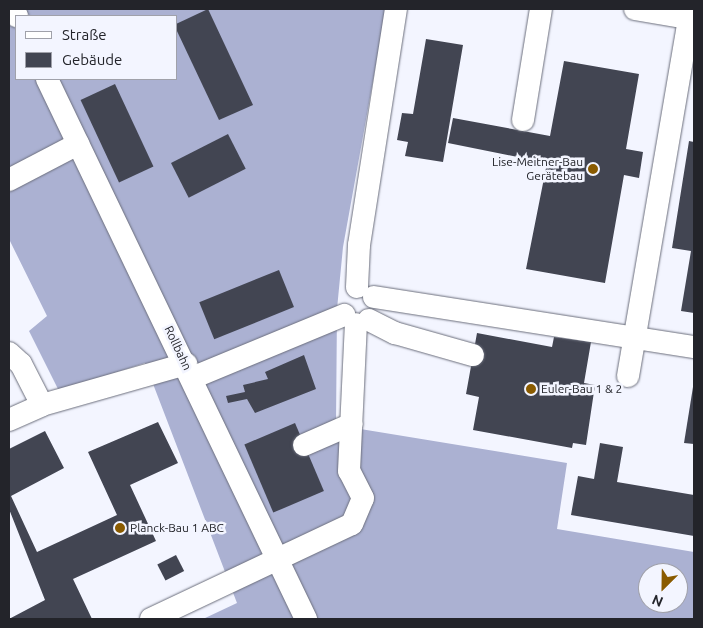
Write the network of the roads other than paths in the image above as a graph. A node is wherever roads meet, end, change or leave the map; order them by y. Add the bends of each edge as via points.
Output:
1 (396, 9) edge
2 (541, 9) edge
3 (635, 9) edge
4 (691, 19) edge
5 (47, 80) edge
6 (522, 120) dead end
7 (78, 144) junction
8 (9, 180) edge
9 (365, 292) junction
10 (356, 320) junction
11 (634, 337) junction
12 (694, 347) edge
13 (9, 353) edge
14 (473, 355) dead end
15 (189, 371) junction
16 (628, 376) dead end
17 (42, 405) junction
18 (9, 420) edge
19 (352, 424) junction
20 (304, 445) dead end
21 (277, 558) junction
22 (192, 610) edge
23 (151, 619) edge
24 (306, 619) edge

1 - 9 lane via 359,244
2 - 6 lane
3 - 4 lane
4 - 11 lane
5 - 7 lane, Rollbahn
7 - 8 lane
7 - 15 lane, Rollbahn
9 - 10 lane via 375,312
9 - 10 lane via 346,294
9 - 11 lane
10 - 14 lane
10 - 15 lane
10 - 19 lane
11 - 12 lane
11 - 16 lane
13 - 17 lane via 21,364
15 - 17 lane
15 - 21 lane, Rollbahn
17 - 18 lane
19 - 20 lane
19 - 21 lane via 349,470 364,498 352,524
21 - 22 lane
21 - 24 lane, Rollbahn
22 - 23 lane

